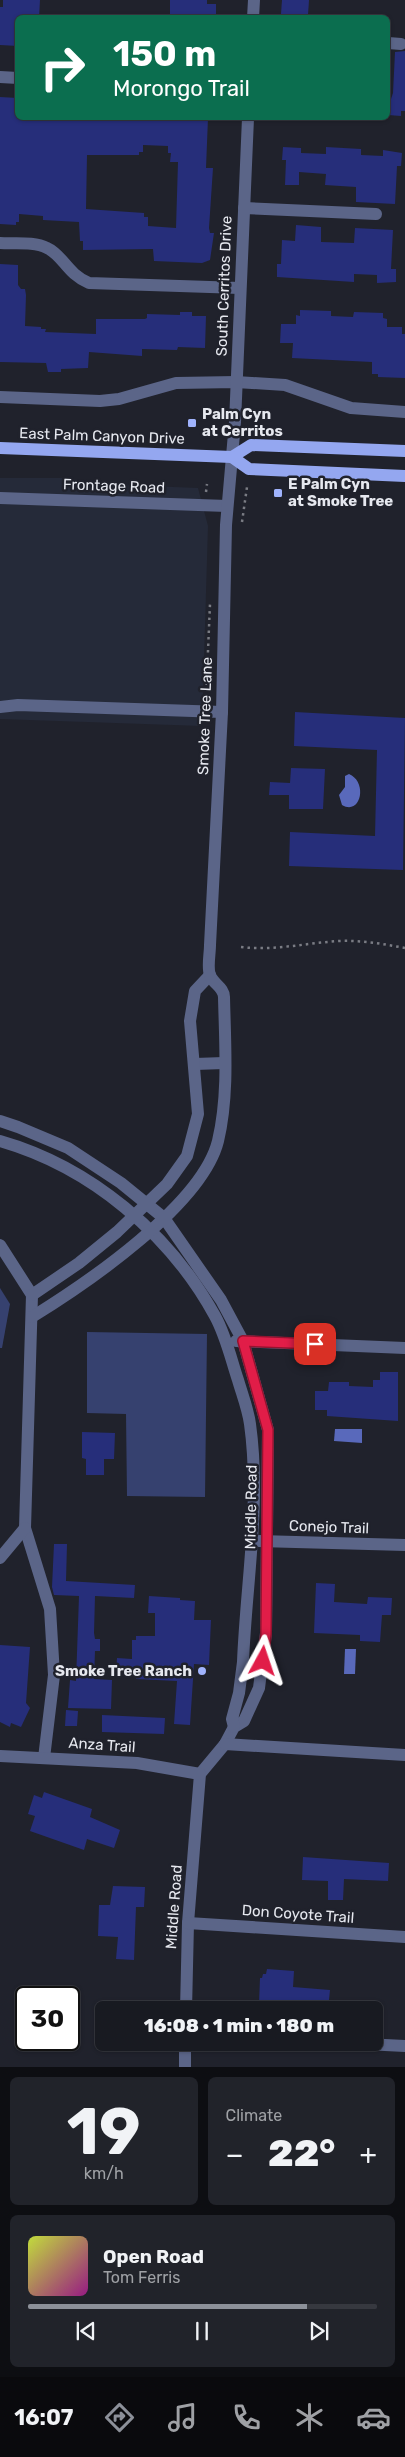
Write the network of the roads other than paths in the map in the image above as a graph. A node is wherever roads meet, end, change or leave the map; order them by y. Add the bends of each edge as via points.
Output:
1 (254, 0) edge
2 (253, 15) edge
3 (390, 43) edge
4 (401, 44) dead end
5 (0, 77) edge
6 (15, 78) edge
7 (248, 120) edge
8 (244, 208) junction
9 (376, 214) dead end
10 (0, 243) edge
11 (240, 288) junction
12 (236, 382) junction
13 (0, 397) edge
14 (405, 412) edge
15 (0, 448) edge
16 (405, 451) edge
17 (232, 457) junction
18 (405, 476) edge
19 (0, 498) edge
20 (227, 506) junction
21 (0, 707) edge
22 (222, 712) junction
23 (210, 975) junction
24 (224, 1063) junction
25 (194, 1064) junction
26 (0, 1121) edge
27 (0, 1142) edge
28 (147, 1204) junction
29 (134, 1216) junction
30 (164, 1218) junction
31 (150, 1230) junction
32 (0, 1245) edge
33 (32, 1295) junction
34 (32, 1317) junction
35 (243, 1341) junction
36 (226, 1342) junction
37 (405, 1348) edge
38 (25, 1528) junction
39 (251, 1541) junction
40 (266, 1541) junction
41 (405, 1545) edge
42 (0, 1558) edge
43 (234, 1727) junction
44 (225, 1744) junction
45 (405, 1755) edge
46 (0, 1756) edge
47 (44, 1758) junction
48 (200, 1774) junction
49 (188, 1923) junction
50 (405, 1937) edge
51 (186, 2001) edge
52 (383, 2045) edge
53 (405, 2046) edge
54 (185, 2051) edge
55 (185, 2067) edge

1 - 2 street
3 - 4 street
5 - 6 street
7 - 8 street, South Cerritos Drive
8 - 9 street
8 - 11 street, South Cerritos Drive
10 - 11 street via 49,248 76,278 89,283
11 - 12 street, South Cerritos Drive
12 - 13 street via 176,383 100,401
12 - 14 street via 285,385 351,408
12 - 17 street, South Cerritos Drive
15 - 17 main road, East Palm Canyon Drive
16 - 17 main road via 251,444
17 - 18 main road, East Palm Canyon Drive via 249,469
17 - 20 street, Smoke Tree Lane
19 - 20 street, Frontage Road
20 - 22 street, Smoke Tree Lane
21 - 22 street
22 - 23 street, Smoke Tree Lane
23 - 24 street via 224,992
23 - 25 street via 195,991 190,1021
24 - 25 street
24 - 30 street via 222,1119 211,1161
25 - 28 street via 198,1114 194,1136 187,1156 167,1184
26 - 28 street, Middle Road via 68,1148
27 - 29 street, Middle Road via 30,1152 89,1181
28 - 29 street
28 - 30 street, Middle Road
29 - 31 street, Middle Road
29 - 33 street via 80,1263
30 - 31 street
30 - 35 street, Middle Road via 221,1300
31 - 34 street via 94,1277
31 - 36 street, Middle Road via 182,1266 215,1316
32 - 33 street
33 - 34 street
34 - 38 street
35 - 36 street
35 - 37 street
35 - 40 street, Middle Road via 268,1430
36 - 39 street, Middle Road via 250,1423 253,1474
38 - 42 street
38 - 47 street via 50,1609 54,1675
39 - 40 street, Conejo Trail
39 - 43 street, Middle Road via 243,1662 232,1719
40 - 41 street, Conejo Trail
40 - 43 street, Middle Road via 266,1634 259,1688 244,1721
43 - 44 street, Middle Road
44 - 45 street
44 - 48 street, Middle Road
46 - 47 street, Anza Trail
47 - 48 street, Anza Trail via 137,1763
48 - 49 street, Middle Road
49 - 50 street, Don Coyote Trail
49 - 51 street, Middle Road
52 - 53 street
54 - 55 street

